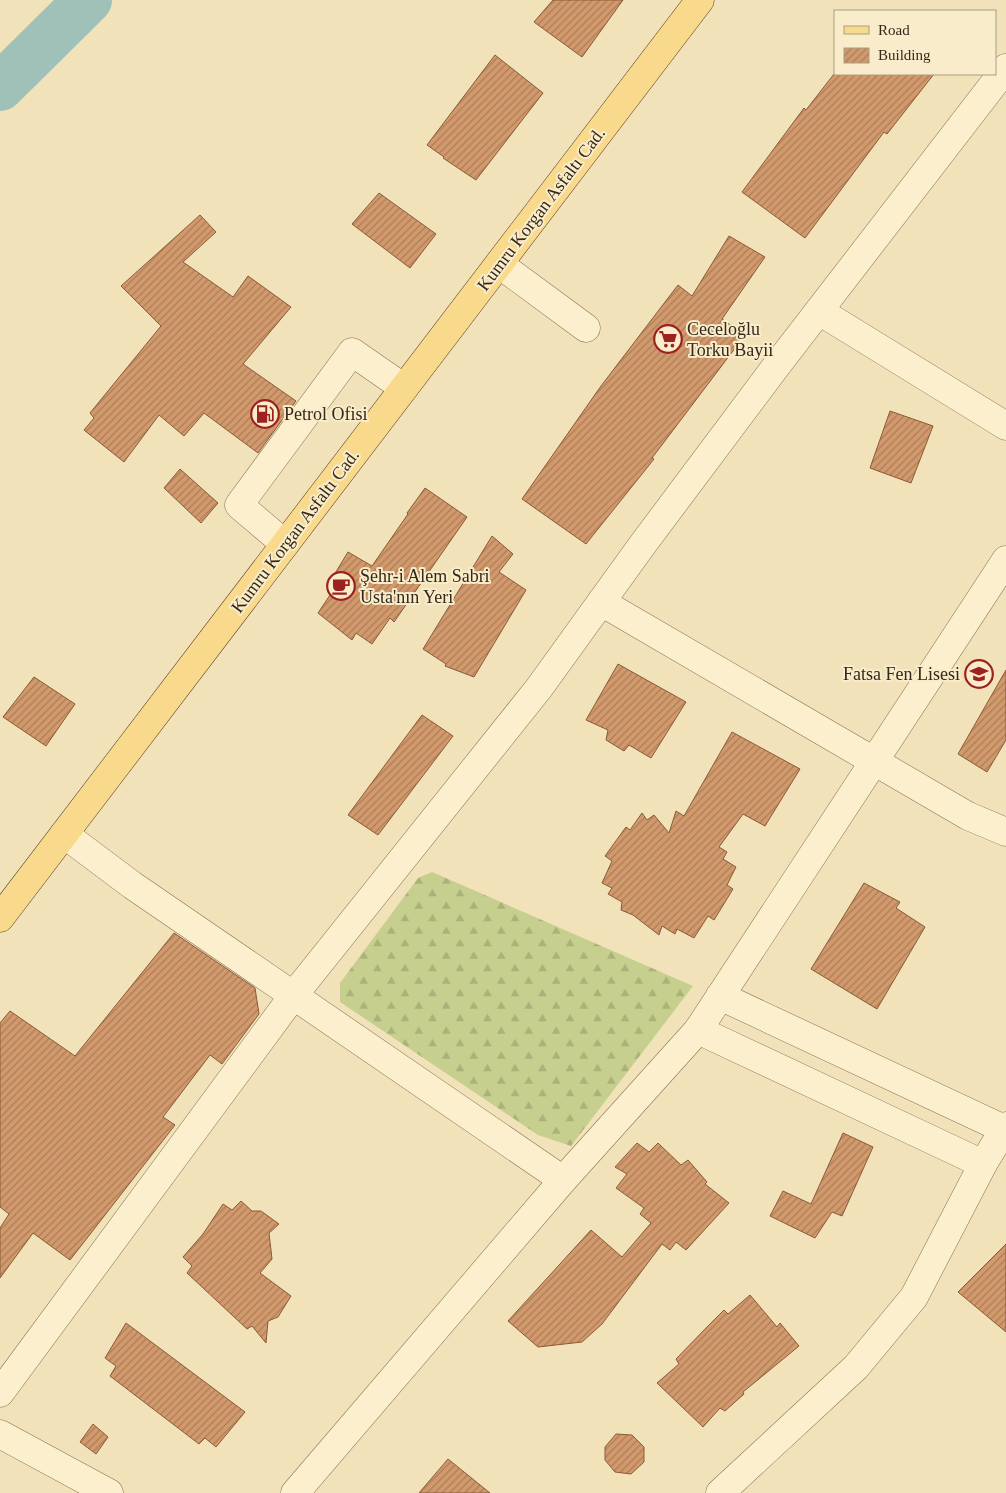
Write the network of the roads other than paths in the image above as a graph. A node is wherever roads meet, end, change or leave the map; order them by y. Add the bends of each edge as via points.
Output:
1 (700, 0) edge
2 (1006, 68) edge
3 (499, 264) junction
4 (819, 311) junction
5 (586, 328) dead end
6 (404, 388) junction
7 (1006, 426) edge
8 (285, 544) junction
9 (1006, 560) edge
10 (601, 602) junction
11 (874, 760) junction
12 (1006, 832) edge
13 (64, 834) junction
14 (0, 918) edge
15 (293, 996) junction
16 (720, 996) junction
17 (698, 1030) junction
18 (1005, 1128) edge
19 (983, 1164) junction
20 (563, 1180) junction
21 (0, 1393) edge
22 (0, 1434) edge
23 (109, 1493) edge
24 (295, 1493) edge
25 (720, 1493) edge

1 - 3 main road, Kumru Korgan Asfaltı Cad.
2 - 4 street
3 - 5 street
3 - 6 main road, Kumru Korgan Asfaltı Cad.
4 - 7 street
4 - 10 street
6 - 8 main road, Kumru Korgan Asfaltı Cad.
6 - 8 street via 352,352 239,505
8 - 13 main road, Kumru Korgan Asfaltı Cad.
9 - 11 street
10 - 11 street
10 - 15 street via 539,688
11 - 12 street via 968,816
11 - 16 street
13 - 14 main road, Kumru Korgan Asfaltı Cad.
13 - 15 street via 132,886
15 - 20 street
15 - 21 street
16 - 17 street
16 - 18 street
17 - 19 street
17 - 20 street
18 - 19 street
19 - 25 street via 914,1297 856,1367
20 - 24 street
22 - 23 street

